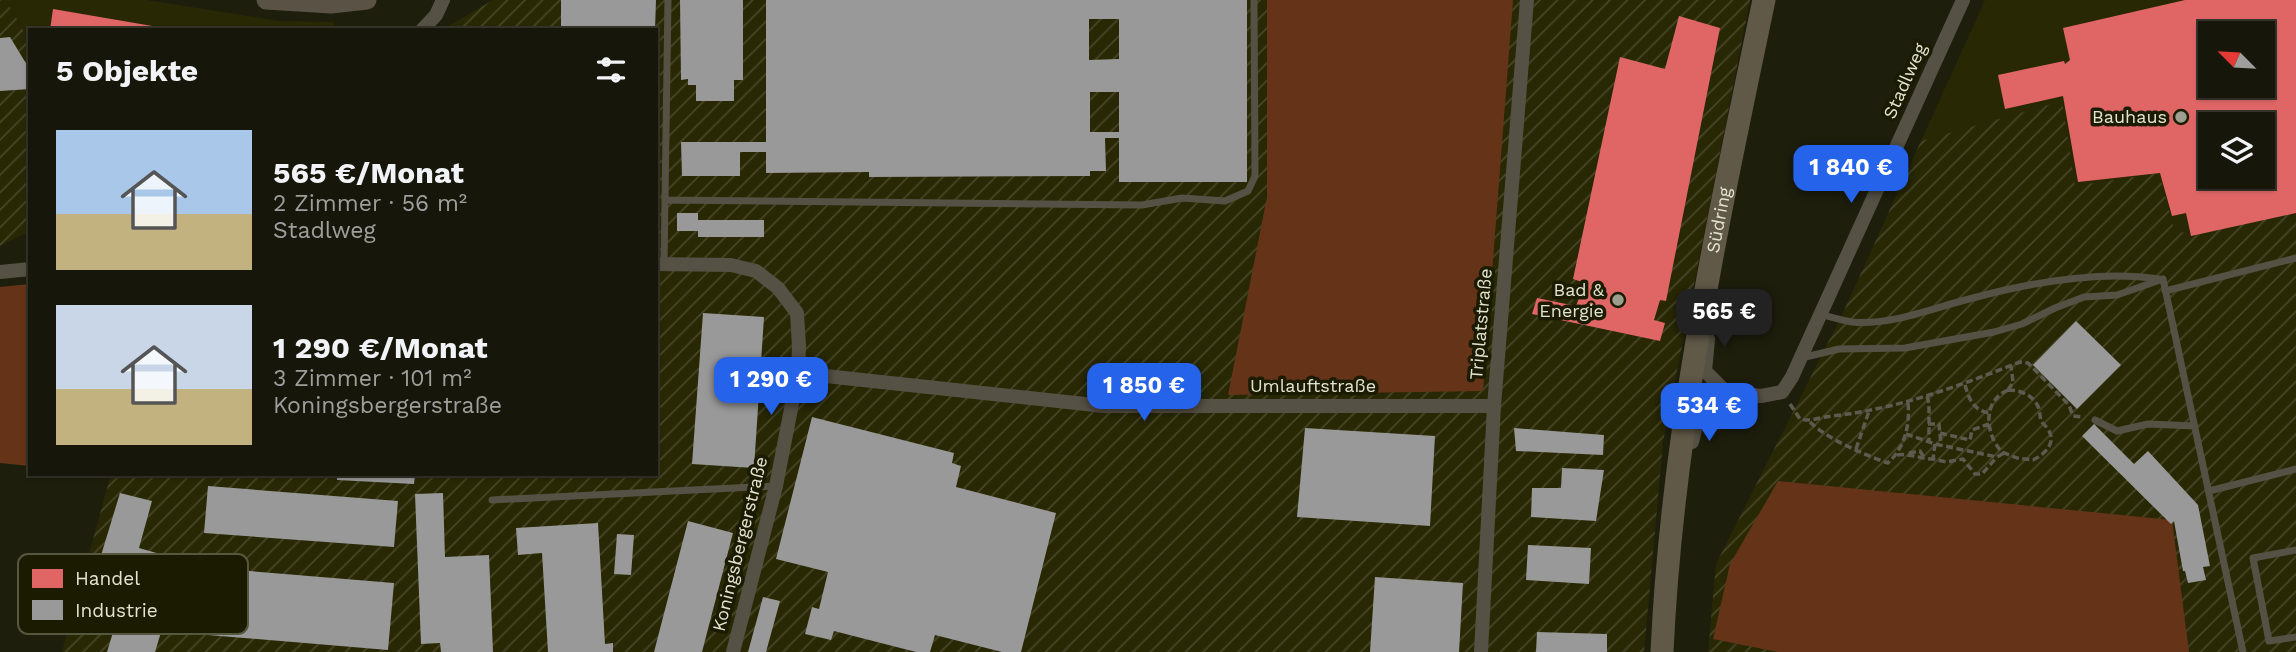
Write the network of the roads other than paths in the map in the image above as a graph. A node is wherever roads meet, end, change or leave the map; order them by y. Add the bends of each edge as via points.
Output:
1 (266, 0) edge
2 (367, 0) edge
3 (443, 0) edge
4 (668, 0) edge
5 (1254, 0) edge
6 (1527, 0) edge
7 (1765, 0) edge
8 (1963, 0) edge
9 (424, 28) edge
10 (665, 200) junction
11 (2296, 258) edge
12 (660, 264) edge
13 (28, 269) edge
14 (0, 272) edge
15 (2163, 279) junction
16 (2165, 291) junction
17 (1820, 314) junction
18 (1700, 320) junction
19 (1800, 358) junction
20 (798, 373) junction
21 (1726, 392) junction
22 (1494, 406) junction
23 (2095, 420) road end
24 (2195, 426) junction
25 (2296, 470) edge
26 (1676, 482) junction
27 (776, 486) junction
28 (2209, 491) junction
29 (492, 500) dead end
30 (2296, 550) edge
31 (2296, 637) edge
32 (733, 652) edge
33 (1481, 652) edge
34 (1662, 652) edge
35 (2243, 652) edge

1 - 2 street via 331,4
3 - 9 street
4 - 10 lane
5 - 10 lane via 1255,176 1248,191 1225,201 1182,198 1142,205
6 - 22 street, Triplatstraße
7 - 18 main road, Südring
8 - 17 street, Stadlweg
10 - 12 lane
11 - 16 lane
12 - 20 street, Koningsbergerstraße via 731,265 755,271 779,288 797,313
13 - 14 street
15 - 16 lane
15 - 17 lane via 2132,275 2058,282 1880,321 1852,322
15 - 19 lane via 2117,295 2084,297 1994,332 1905,348 1839,349
16 - 24 lane
17 - 19 street, Stadlweg
18 - 21 street via 1708,340 1705,371
18 - 26 main road, Südring
19 - 21 street, Stadlweg via 1782,392 1761,396
20 - 22 street, Umlauftstraße via 1104,406
20 - 27 street, Koningsbergerstraße
21 - 26 street via 1701,405
22 - 33 street, Triplatstraße
23 - 24 lane via 2117,432 2148,424
24 - 28 lane
25 - 28 lane
26 - 34 main road, Südring
27 - 29 lane
27 - 32 street, Koningsbergerstraße
28 - 35 lane
30 - 31 lane via 2253,558 2269,641

